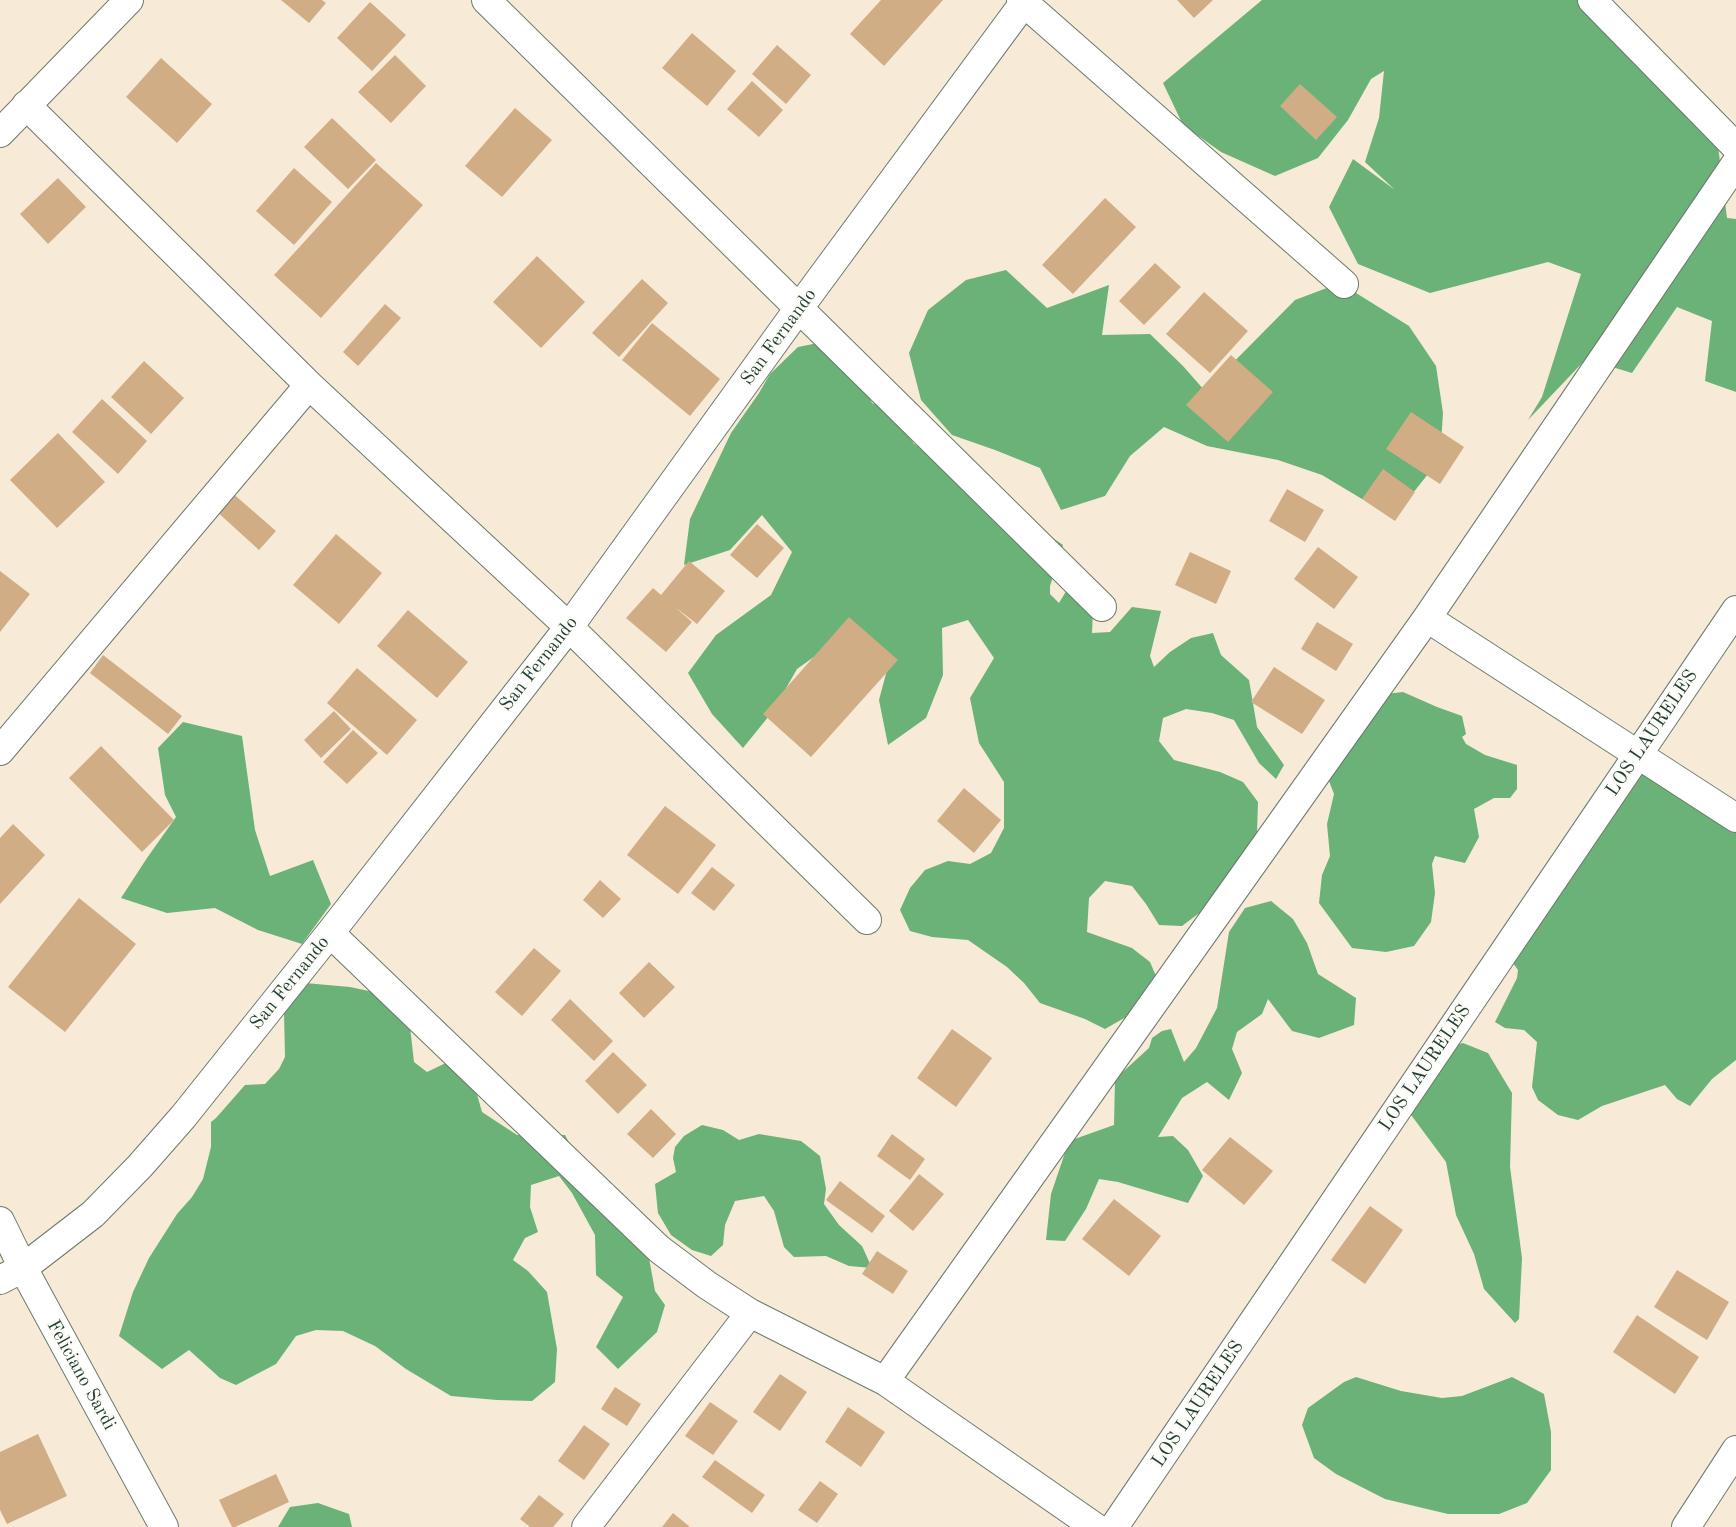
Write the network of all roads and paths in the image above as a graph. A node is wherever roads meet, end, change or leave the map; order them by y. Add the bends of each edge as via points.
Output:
1 (129, 0) edge
2 (486, 0) edge
3 (1592, 0) edge
4 (1024, 1) edge
5 (26, 104) junction
6 (0, 133) edge
7 (1736, 147) edge
8 (1736, 163) edge
9 (1344, 284) dead end
10 (799, 308) junction
11 (309, 385) junction
12 (1102, 607) dead end
13 (1736, 610) edge
14 (1426, 618) junction
15 (569, 626) junction
16 (0, 751) edge
17 (1637, 754) junction
18 (1736, 818) edge
19 (868, 920) dead end
20 (330, 933) junction
21 (0, 1221) edge
22 (11, 1274) edge
23 (750, 1313) junction
24 (885, 1381) junction
25 (1736, 1450) edge
26 (1727, 1482) edge
27 (164, 1527) edge
28 (586, 1527) edge
29 (1095, 1527) edge
30 (1114, 1527) edge
31 (1686, 1527) edge

1 - 5 street
2 - 10 street
3 - 7 street
4 - 9 street
4 - 10 street, San Fernando
5 - 6 street
5 - 11 street
8 - 14 street
10 - 12 street
10 - 15 street, San Fernando
11 - 15 street
11 - 16 street
13 - 17 street, LOS LAURELES
14 - 17 street
14 - 24 street
15 - 19 street
15 - 20 street, San Fernando
17 - 18 street
17 - 30 street, LOS LAURELES
20 - 22 street, San Fernando via 184,1117 140,1166 93,1214
20 - 23 street via 659,1249
21 - 22 street, Feliciano Sardi
22 - 27 street, Feliciano Sardi
23 - 24 street
23 - 28 street
24 - 29 street
25 - 26 street
26 - 31 street

